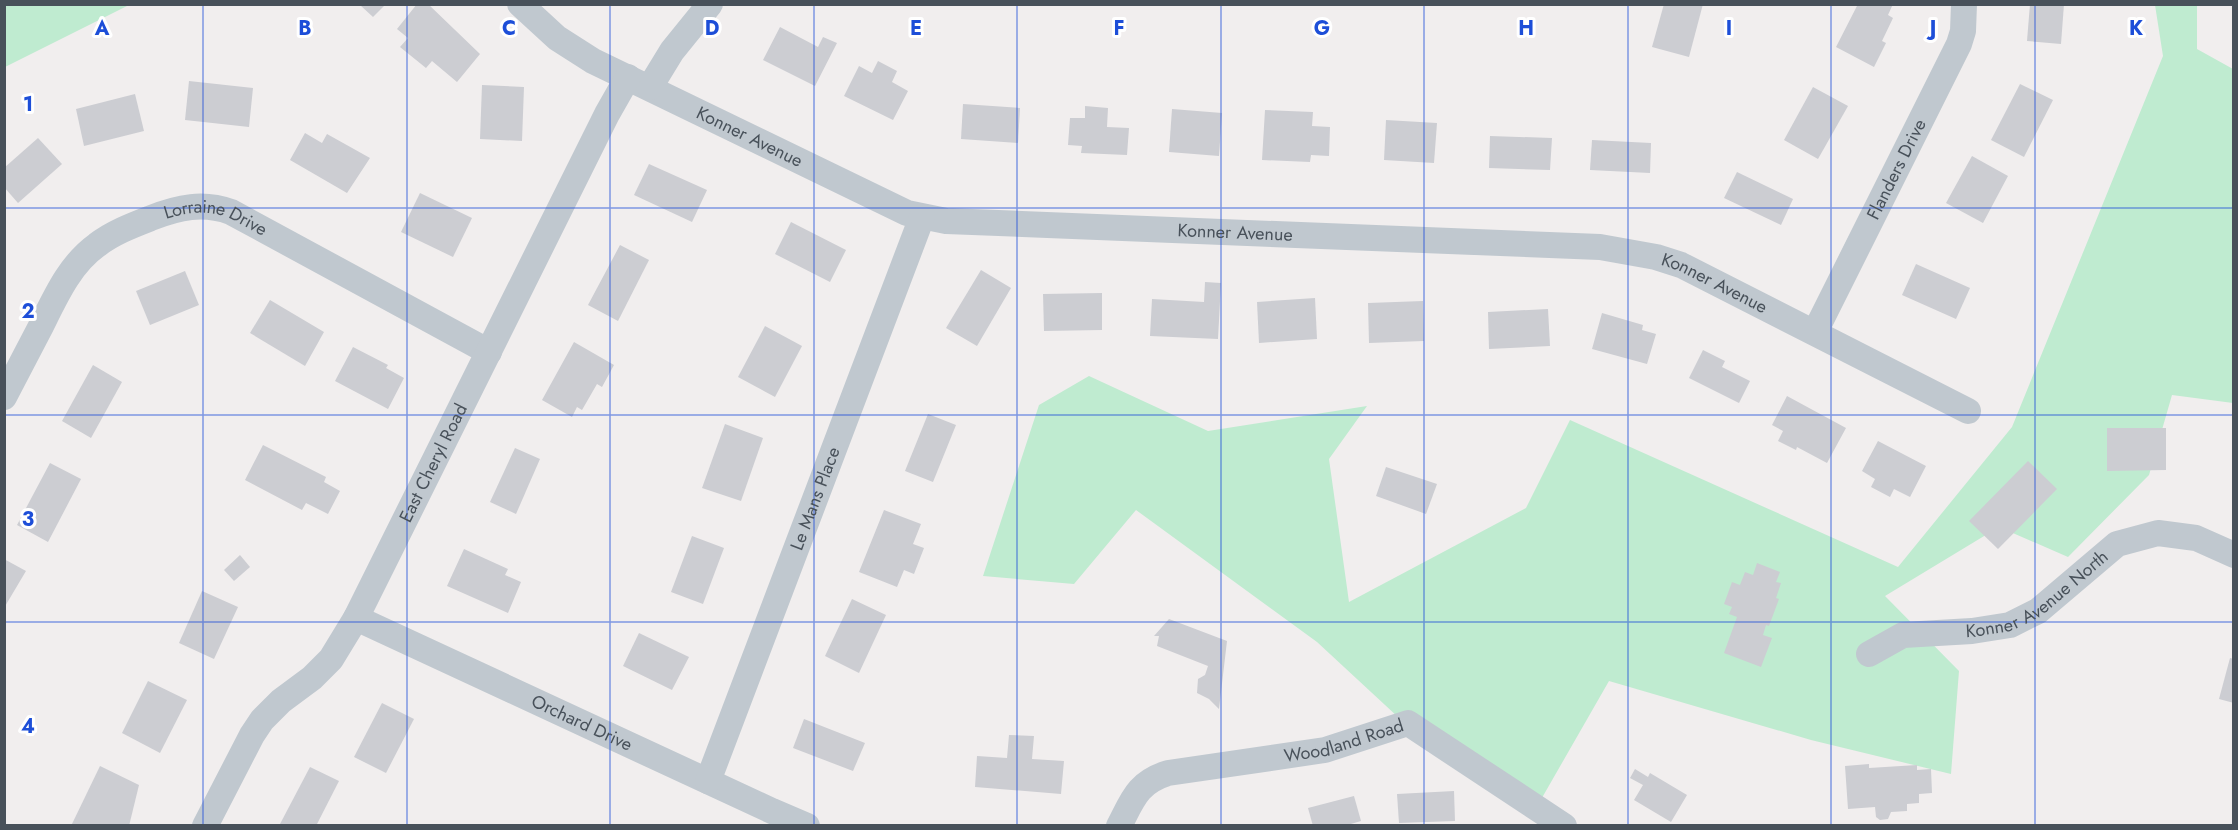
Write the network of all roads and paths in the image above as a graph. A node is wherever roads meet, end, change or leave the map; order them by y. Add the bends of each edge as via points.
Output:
1 (520, 4) edge
2 (710, 4) edge
3 (1964, 4) edge
4 (639, 82) junction
5 (922, 217) junction
6 (1815, 332) junction
7 (489, 352) junction
8 (4, 398) edge
9 (1968, 411) dead end
10 (2234, 555) edge
11 (356, 618) junction
12 (1869, 654) dead end
13 (708, 781) junction
14 (205, 825) edge
15 (807, 825) edge
16 (1119, 825) edge
17 (1564, 825) edge

1 - 4 street, Konner Avenue via 557,38 593,61
2 - 4 street, East Cheryl Road via 672,51
3 - 6 street, Flanders Drive via 1959,44
4 - 5 street, Konner Avenue
4 - 7 street, East Cheryl Road via 608,114
5 - 6 street, Konner Avenue via 1600,248 1681,265
5 - 13 street, Le Mans Place
6 - 9 street, Konner Avenue
7 - 8 street, Lorraine Drive via 231,212 189,206 166,212 97,244 78,263 62,284
7 - 11 street, East Cheryl Road
10 - 12 street, Konner Avenue North via 2196,538 2158,533 2116,544 2038,611 2010,625 1903,635
11 - 13 street, Orchard Drive
11 - 14 street, East Cheryl Road via 331,659 262,720
13 - 15 street, Orchard Drive
16 - 17 street, Woodland Road via 1137,792 1151,779 1168,773 1325,750 1408,723

